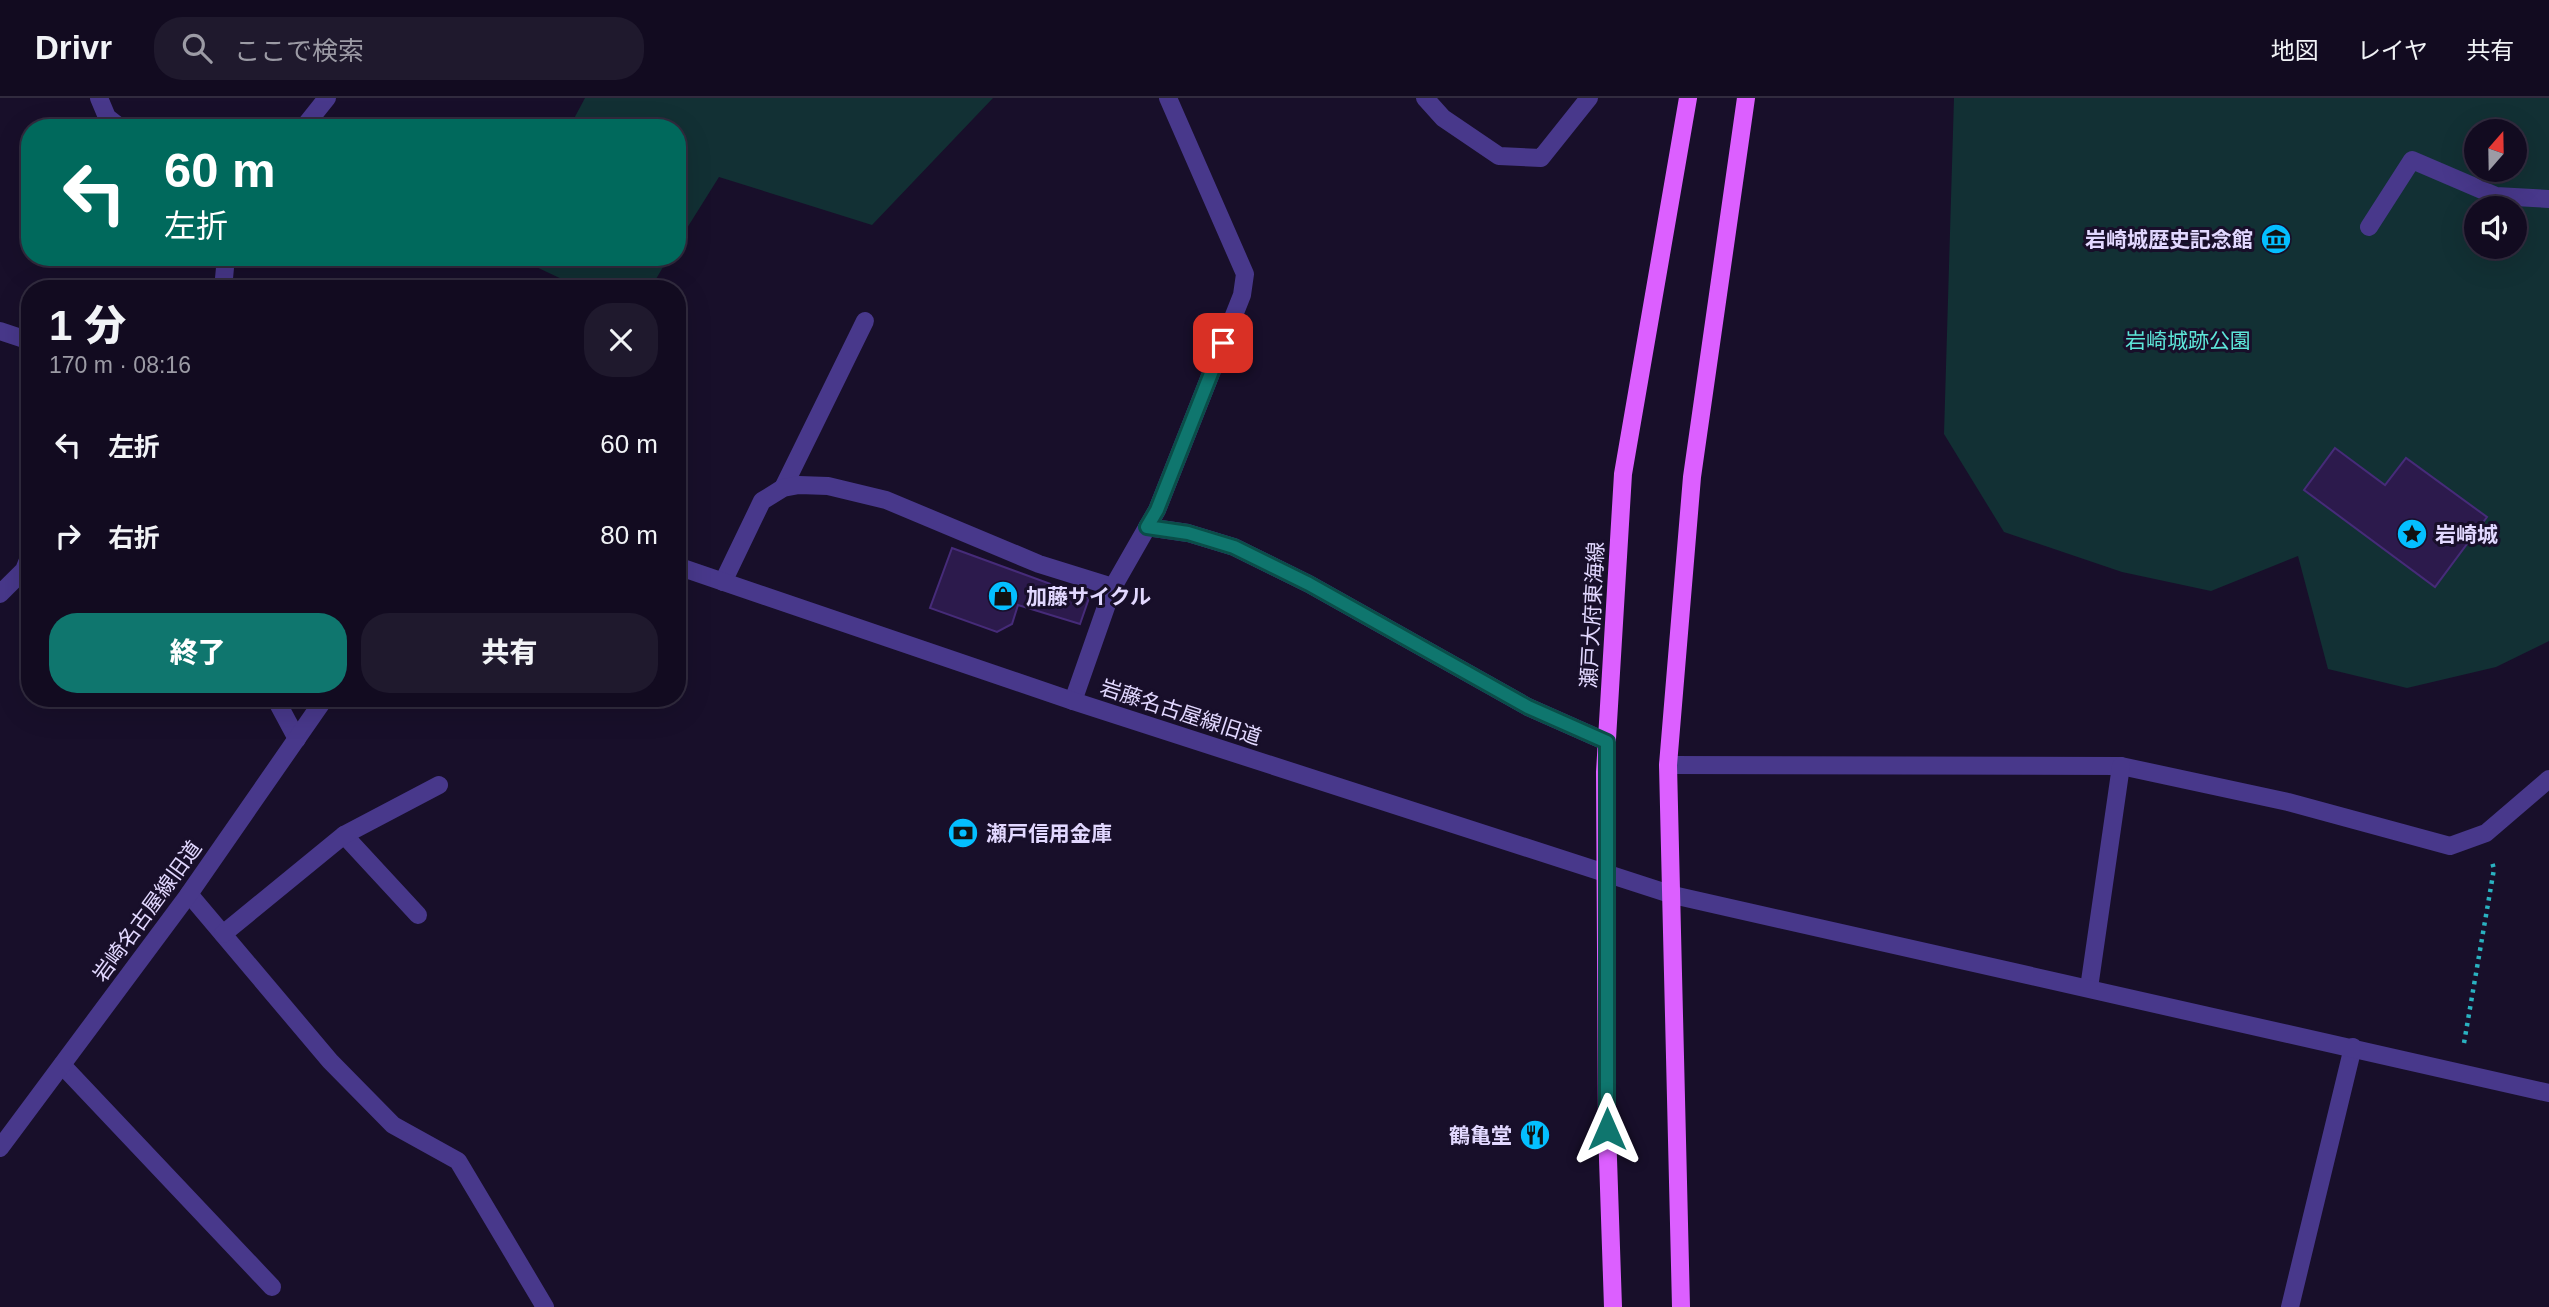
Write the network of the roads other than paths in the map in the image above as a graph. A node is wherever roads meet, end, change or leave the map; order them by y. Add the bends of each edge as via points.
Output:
1 (99, 98) edge
2 (327, 98) edge
3 (1168, 98) edge
4 (1425, 98) edge
5 (1589, 98) edge
6 (1688, 98) edge
7 (1746, 98) edge
8 (110, 119) edge
9 (310, 119) edge
10 (2549, 199) edge
11 (2369, 227) dead end
12 (865, 321) dead end
13 (0, 331) edge
14 (21, 338) edge
15 (783, 488) junction
16 (1147, 527) junction
17 (686, 569) edge
18 (21, 573) edge
19 (723, 582) junction
20 (1113, 587) junction
21 (0, 594) edge
22 (1073, 701) junction
23 (280, 707) edge
24 (319, 707) edge
25 (297, 739) junction
26 (1607, 742) junction
27 (1668, 765) junction
28 (2121, 766) junction
29 (2549, 779) edge
30 (439, 785) dead end
31 (344, 835) junction
32 (1607, 875) junction
33 (189, 894) junction
34 (1673, 895) junction
35 (418, 915) dead end
36 (223, 934) junction
37 (2089, 988) junction
38 (2353, 1046) junction
39 (61, 1065) junction
40 (2549, 1093) edge
41 (0, 1148) edge
42 (272, 1286) dead end
43 (545, 1307) edge
44 (1613, 1307) edge
45 (1681, 1307) edge
46 (2291, 1307) edge

1 - 8 street
2 - 9 street
3 - 16 street via 1245,274 1237,308
4 - 5 street via 1443,118 1499,156 1541,158
6 - 26 main road, 瀬戸大府東海線 via 1623,474
7 - 27 main road via 1692,477
10 - 11 street via 2496,196 2412,160
12 - 15 street
13 - 14 street
15 - 19 street via 762,501
15 - 20 street via 828,486 886,500 1040,564
16 - 20 street
16 - 26 street via 1234,547 1528,707
17 - 19 street, 岩藤名古屋線旧道
18 - 21 street
19 - 22 street, 岩藤名古屋線旧道
20 - 22 street
22 - 32 street, 岩藤名古屋線旧道
23 - 25 street
24 - 25 street, 岩崎名古屋線旧道
25 - 33 street, 岩崎名古屋線旧道
26 - 32 main road, 瀬戸大府東海線
27 - 28 street
27 - 34 main road
28 - 29 street via 2288,802 2450,846 2486,833
28 - 37 street
30 - 31 street
31 - 35 street
31 - 36 street
32 - 34 street, 岩藤名古屋線旧道
32 - 44 main road, 瀬戸大府東海線 via 1607,1129
33 - 36 street
33 - 39 street, 岩崎名古屋線旧道
34 - 37 street, 岩藤名古屋線旧道
34 - 45 main road via 1672,1043
36 - 43 street via 330,1061 393,1125 458,1161
37 - 38 street, 岩藤名古屋線旧道
38 - 40 street, 岩藤名古屋線旧道
38 - 46 street
39 - 41 street, 岩崎名古屋線旧道
39 - 42 street

